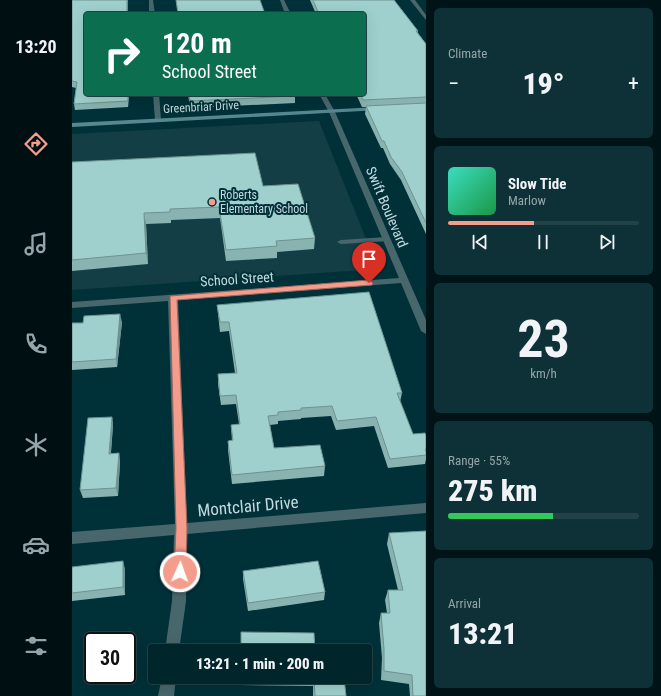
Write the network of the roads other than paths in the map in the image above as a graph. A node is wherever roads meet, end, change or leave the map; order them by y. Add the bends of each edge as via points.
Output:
1 (151, 0) edge
2 (282, 0) edge
3 (412, 0) edge
4 (152, 12) edge
5 (287, 12) edge
6 (426, 18) edge
7 (156, 96) edge
8 (323, 96) edge
9 (386, 109) edge
10 (332, 112) junction
11 (158, 120) junction
12 (72, 125) edge
13 (386, 239) junction
14 (341, 242) dead end
15 (405, 280) junction
16 (173, 298) junction
17 (72, 305) edge
18 (426, 331) edge
19 (426, 508) edge
20 (181, 528) junction
21 (72, 538) edge
22 (173, 644) edge
23 (168, 684) edge
24 (166, 696) edge

1 - 4 street
2 - 5 street
3 - 6 street
7 - 11 street
8 - 10 street, Swift Boulevard
9 - 10 main road, Greenbriar Drive
10 - 11 main road, Greenbriar Drive
10 - 13 street, Swift Boulevard
11 - 12 main road, Greenbriar Drive
13 - 14 lane
13 - 15 street, Swift Boulevard
15 - 16 street, School Street
15 - 18 street, Swift Boulevard
16 - 17 street, School Street
16 - 20 street
19 - 20 street, Montclair Drive
20 - 21 street, Montclair Drive
20 - 22 street via 179,601
23 - 24 street

